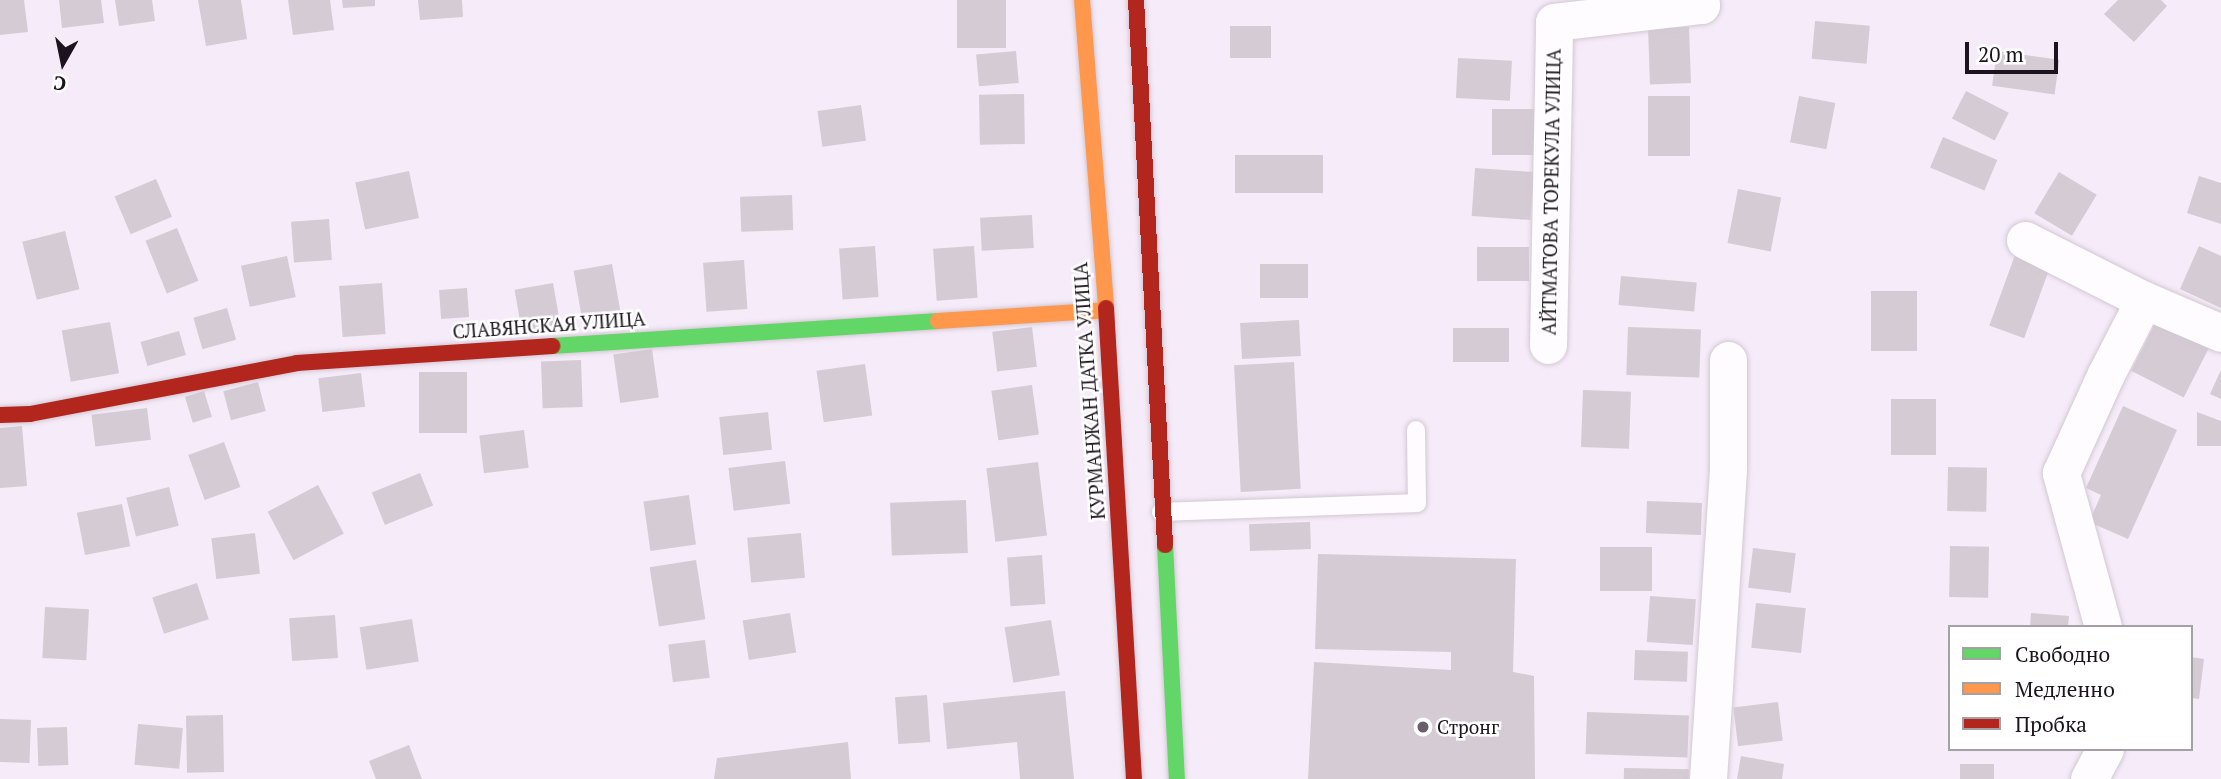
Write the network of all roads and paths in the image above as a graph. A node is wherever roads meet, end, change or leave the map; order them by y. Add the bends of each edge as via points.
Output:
1 (1082, 0) edge
2 (1136, 0) edge
3 (1700, 0) edge
4 (2025, 240) dead end
5 (2144, 300) junction
6 (1106, 310) junction
7 (2221, 333) edge
8 (1548, 345) dead end
9 (1728, 360) dead end
10 (0, 415) edge
11 (1416, 430) dead end
12 (1161, 512) junction
13 (2102, 625) edge
14 (2104, 751) edge
15 (1134, 779) edge
16 (1177, 779) edge
17 (1708, 779) edge
18 (2089, 779) edge

1 - 6 main road, КУРМАНЖАН ДАТКА УЛИЦА
2 - 12 main road
3 - 8 street, АЙТМАТОВА ТОРЕКУЛА УЛИЦА via 1701,5 1554,22
4 - 5 street
5 - 7 street
5 - 13 street via 2061,473
6 - 10 main road, СЛАВЯНСКАЯ УЛИЦА via 297,363 30,414
6 - 15 main road, КУРМАНЖАН ДАТКА УЛИЦА
9 - 17 street via 1728,468
11 - 12 lane via 1417,503
12 - 16 main road
14 - 18 street

